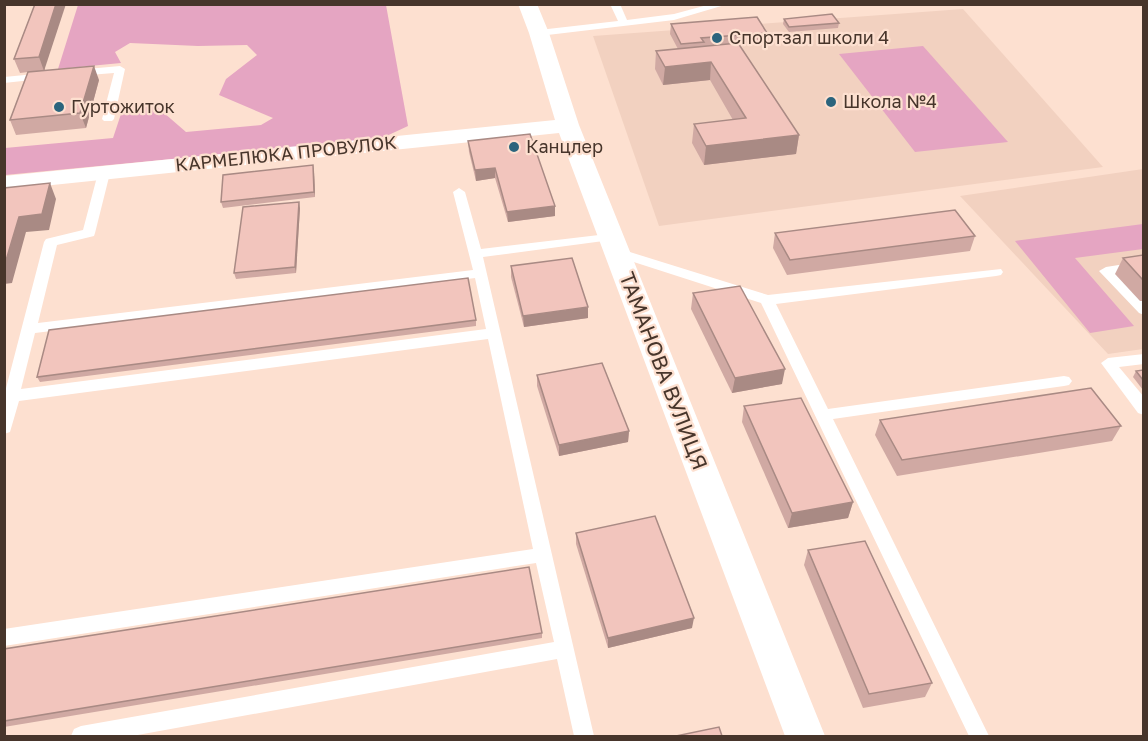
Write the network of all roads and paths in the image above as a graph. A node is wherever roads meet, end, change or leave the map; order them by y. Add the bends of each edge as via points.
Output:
1 (615, 4) edge
2 (716, 6) edge
3 (526, 16) edge
4 (623, 22) junction
5 (4, 80) edge
6 (108, 119) dead end
7 (568, 125) junction
8 (104, 173) junction
9 (4, 183) edge
10 (459, 192) dead end
11 (614, 244) junction
12 (476, 254) junction
13 (1143, 266) edge
14 (996, 272) dead end
15 (480, 273) junction
16 (767, 300) junction
17 (1143, 310) edge
18 (29, 329) junction
19 (494, 333) junction
20 (1143, 359) edge
21 (1065, 381) dead end
22 (12, 396) junction
23 (1143, 409) edge
24 (823, 415) junction
25 (4, 428) edge
26 (543, 555) junction
27 (4, 638) edge
28 (565, 649) junction
29 (81, 736) edge
30 (584, 736) edge
31 (804, 736) edge
32 (979, 736) edge

1 - 4 lane
2 - 4 lane via 674,17
3 - 4 lane
3 - 7 street, ТАМАНОВА ВУЛИЦЯ
5 - 6 lane via 120,69
7 - 8 street, КАРМЕЛЮКА ПРОВУЛОК
7 - 11 street, ТАМАНОВА ВУЛИЦЯ
8 - 9 street, КАРМЕЛЮКА ПРОВУЛОК
8 - 18 lane via 89,233 51,242
10 - 12 lane
11 - 12 lane
11 - 16 lane
11 - 31 street, ТАМАНОВА ВУЛИЦЯ
12 - 15 lane
13 - 17 lane via 1106,272
14 - 16 lane
15 - 18 lane
15 - 19 lane
16 - 24 lane
18 - 22 lane
19 - 22 lane
19 - 26 lane
20 - 23 lane via 1108,363
21 - 24 lane
22 - 25 lane
24 - 32 lane
26 - 27 lane
26 - 28 lane
28 - 29 lane
28 - 30 lane

